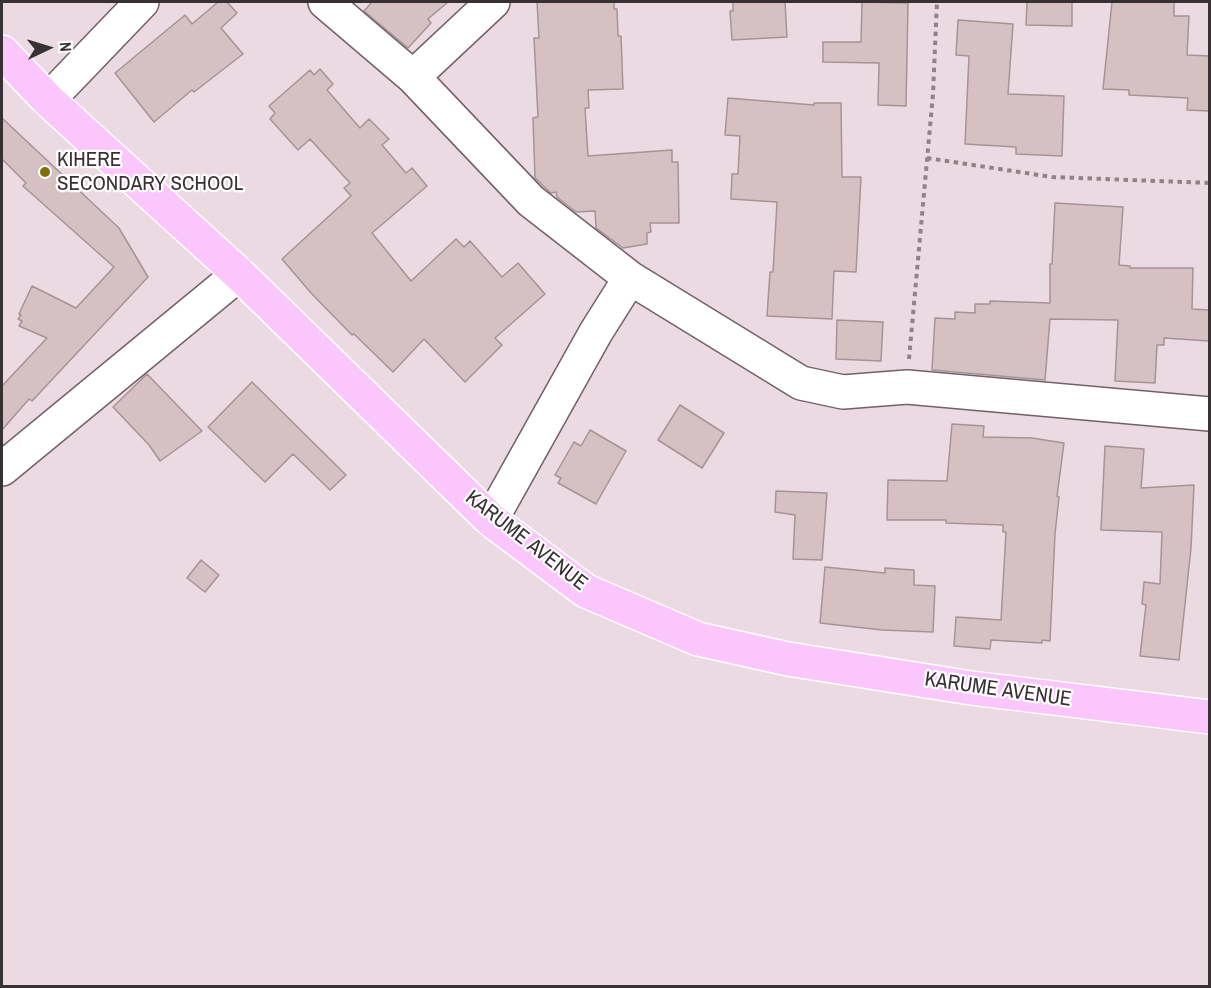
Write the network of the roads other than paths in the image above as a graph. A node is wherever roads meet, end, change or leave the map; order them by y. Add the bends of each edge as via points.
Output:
1 (142, 2) edge
2 (325, 2) edge
3 (493, 2) edge
4 (2, 52) edge
5 (413, 76) junction
6 (48, 100) junction
7 (239, 274) junction
8 (630, 278) junction
9 (1209, 414) edge
10 (2, 470) edge
11 (491, 520) junction
12 (1209, 717) edge

1 - 6 street
2 - 5 street
3 - 5 street
4 - 6 main road, KARUME AVENUE
5 - 8 street via 531,201
6 - 7 main road, KARUME AVENUE
7 - 10 street
7 - 11 main road, KARUME AVENUE
8 - 9 street via 801,383 843,392 907,387
8 - 11 street
11 - 12 main road, KARUME AVENUE via 586,591 698,639 788,659 971,688

